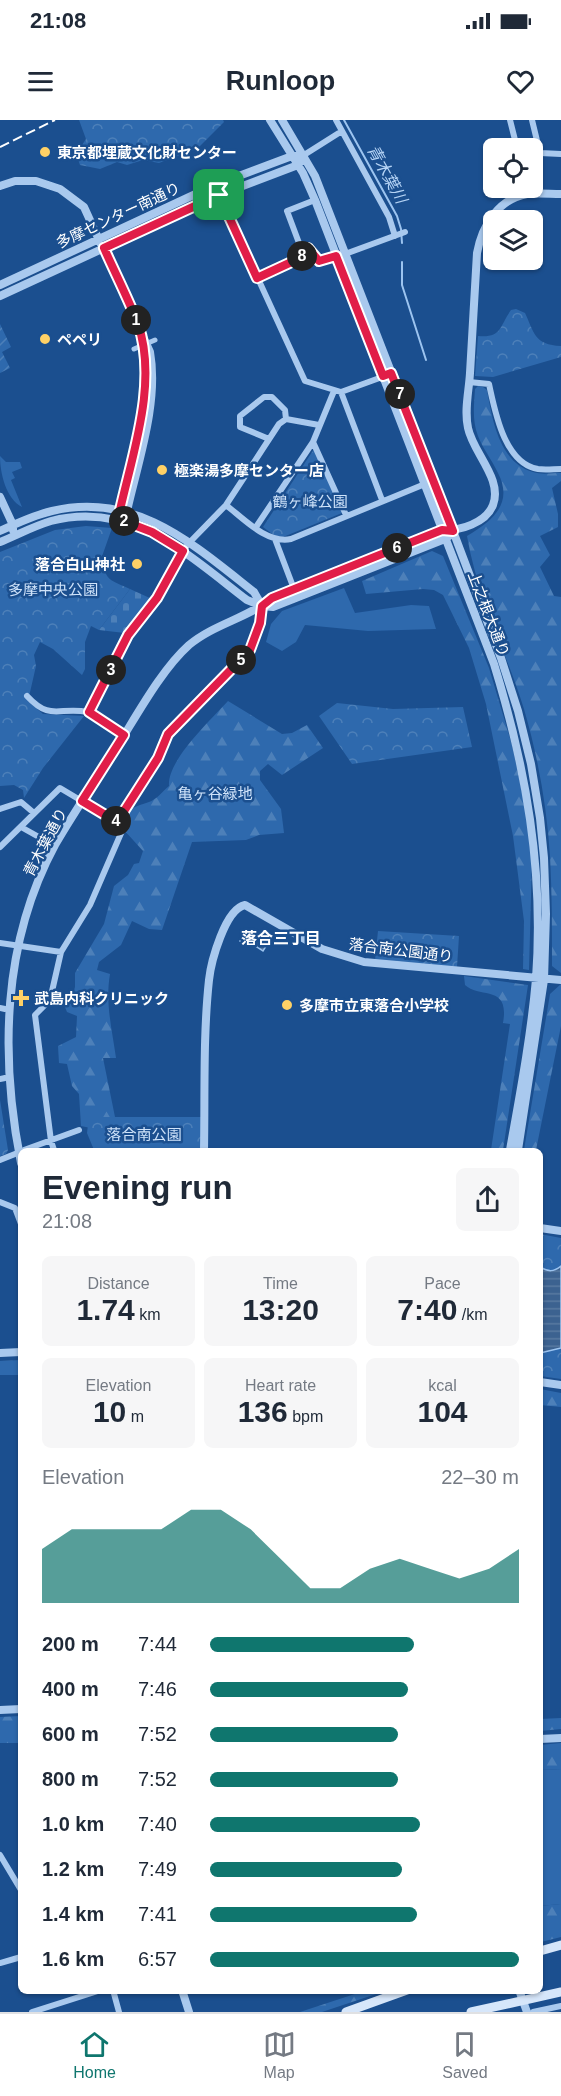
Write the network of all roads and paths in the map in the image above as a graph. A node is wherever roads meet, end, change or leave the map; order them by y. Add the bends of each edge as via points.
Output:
1 (270, 120) edge
2 (282, 120) edge
3 (336, 120) edge
4 (510, 120) edge
5 (532, 120) edge
6 (342, 131) junction
7 (514, 138) edge
8 (561, 154) edge
9 (304, 155) junction
10 (292, 156) junction
11 (298, 165) junction
12 (215, 185) junction
13 (0, 186) edge
14 (543, 192) edge
15 (561, 194) edge
16 (219, 195) junction
17 (516, 198) edge
18 (315, 200) junction
19 (99, 239) junction
20 (104, 248) junction
21 (308, 248) junction
22 (341, 255) junction
23 (257, 278) junction
24 (0, 285) edge
25 (0, 296) edge
26 (155, 340) dead end
27 (134, 350) dead end
28 (387, 375) junction
29 (469, 382) junction
30 (337, 392) junction
31 (286, 419) junction
32 (319, 425) junction
33 (269, 438) junction
34 (313, 442) junction
35 (561, 469) edge
36 (425, 483) junction
37 (0, 496) edge
38 (382, 500) junction
39 (226, 506) junction
40 (124, 510) junction
41 (345, 515) junction
42 (121, 520) junction
43 (13, 525) junction
44 (256, 527) junction
45 (1, 528) edge
46 (453, 531) junction
47 (444, 535) junction
48 (12, 537) junction
49 (275, 539) junction
50 (0, 542) edge
51 (189, 543) junction
52 (183, 551) junction
53 (344, 574) junction
54 (294, 589) junction
55 (262, 606) junction
56 (27, 696) dead end
57 (89, 712) junction
58 (124, 735) junction
59 (82, 801) junction
60 (0, 808) edge
61 (34, 813) junction
62 (117, 822) junction
63 (21, 827) junction
64 (55, 846) junction
65 (0, 847) edge
66 (0, 943) edge
67 (16, 945) junction
68 (60, 952) junction
69 (540, 979) junction
70 (561, 980) edge
71 (2, 1009) edge
72 (3, 1079) edge
73 (79, 1130) dead end
74 (51, 1141) junction
75 (20, 1148) edge
76 (32, 1148) edge
77 (53, 1148) edge
78 (204, 1148) edge
79 (510, 1148) edge
80 (518, 1148) edge
81 (18, 1153) edge
82 (0, 1160) edge
83 (0, 1202) edge
84 (18, 1207) edge
85 (543, 1228) edge
86 (561, 1231) edge
87 (18, 1352) edge
88 (0, 1353) edge
89 (543, 1383) edge
90 (561, 1386) edge
91 (18, 1709) edge
92 (0, 1710) edge
93 (561, 1737) edge
94 (543, 1739) edge
95 (0, 1855) edge
96 (18, 1885) edge
97 (561, 1945) edge
98 (543, 1950) edge
99 (18, 1958) edge
100 (0, 1964) edge
101 (561, 1992) edge
102 (543, 1993) edge
103 (88, 1994) edge
104 (114, 1994) edge
105 (183, 1994) edge
106 (396, 1994) edge
107 (521, 1994) edge
108 (561, 2006) edge
109 (32, 2012) edge
110 (119, 2012) edge
111 (189, 2012) edge
112 (346, 2012) edge
113 (471, 2012) edge
114 (527, 2012) edge
115 (533, 2012) edge

1 - 10 street, 上之根大通り
2 - 9 street, 上之根大通り
3 - 6 street
4 - 7 street
5 - 8 street via 540,153
6 - 9 street
6 - 22 street via 399,235
9 - 10 street, 多摩センター南通り
9 - 11 street
9 - 22 street, 上之根大通り via 315,176
10 - 11 street, 上之根大通り
10 - 12 street, 多摩センター南通り
11 - 16 street, 多摩センター南通り
11 - 18 street, 上之根大通り
12 - 16 street
12 - 19 street, 多摩センター南通り
13 - 19 street via 36,181 60,189 84,207
14 - 15 street
16 - 20 street, 多摩センター南通り
16 - 23 street
17 - 29 street via 501,206 480,238
18 - 21 street via 287,211 299,243
18 - 22 street, 上之根大通り
19 - 20 street
19 - 24 street, 多摩センター南通り
20 - 25 street, 多摩センター南通り
20 - 40 street via 138,325 145,364 145,391
21 - 22 street via 319,261
21 - 23 street via 298,259
22 - 28 street, 上之根大通り
23 - 30 street via 305,381
26 - 27 street, bridge
28 - 30 street
28 - 36 street, 上之根大通り
28 - 46 street, 上之根大通り
29 - 35 street via 489,384 498,423 524,463 537,469
29 - 46 street via 468,429 494,483 495,494 493,505 480,521
30 - 32 street
30 - 38 street
31 - 32 street
31 - 33 street
31 - 33 street via 285,410 272,397 264,397 240,416 240,427
32 - 34 street
33 - 39 street
34 - 41 street
34 - 44 street
36 - 38 street
36 - 47 street, 上之根大通り
37 - 43 street
38 - 41 street
39 - 44 street
39 - 51 street
40 - 42 street
40 - 43 street via 72,507
40 - 51 street via 155,522
41 - 49 street via 291,539
42 - 48 street via 63,519
42 - 52 street via 152,532
43 - 45 street
43 - 48 street
44 - 49 street
45 - 48 street
46 - 47 street, 青木葉通り
46 - 69 street, 上之根大通り via 504,669 531,764 544,858 546,914
47 - 53 street, 青木葉通り
47 - 69 street, 上之根大通り via 494,664 523,766 535,859
48 - 50 street
49 - 54 street
51 - 52 street
51 - 55 street via 254,592
52 - 55 street via 248,600
52 - 57 street via 157,598 128,635
53 - 54 street, 青木葉通り
53 - 55 street, 青木葉通り via 273,607
54 - 55 street, 青木葉通り
55 - 58 street, 青木葉通り via 211,630 188,646 167,670
55 - 62 street via 250,650 168,734 158,758
56 - 57 street via 47,712
57 - 58 street
58 - 59 street, 青木葉通り
59 - 61 street via 60,788
59 - 62 street
59 - 64 street, 青木葉通り
60 - 61 street via 21,802
61 - 63 street
62 - 68 street via 122,831 90,905
63 - 64 street
63 - 65 street
64 - 67 street, 青木葉通り
66 - 67 street
67 - 68 street
67 - 71 street, 青木葉通り
68 - 74 street via 50,1000 35,1015
69 - 70 street
69 - 78 street, 落合南公園通り via 355,960 322,949 245,904 241,906 228,920 215,949 209,979
69 - 79 street, 上之根大通り
69 - 80 street, 上之根大通り
71 - 72 street, 青木葉通り
72 - 75 street, 青木葉通り
73 - 74 street
74 - 76 street
74 - 77 street
81 - 82 street
83 - 84 street
85 - 86 street
87 - 88 street
89 - 90 street
91 - 92 street
93 - 94 street
95 - 96 street
97 - 98 main road
99 - 100 street
101 - 102 main road
103 - 109 street
104 - 110 street
105 - 111 street
106 - 112 main road
107 - 113 main road
107 - 114 street
108 - 115 street

